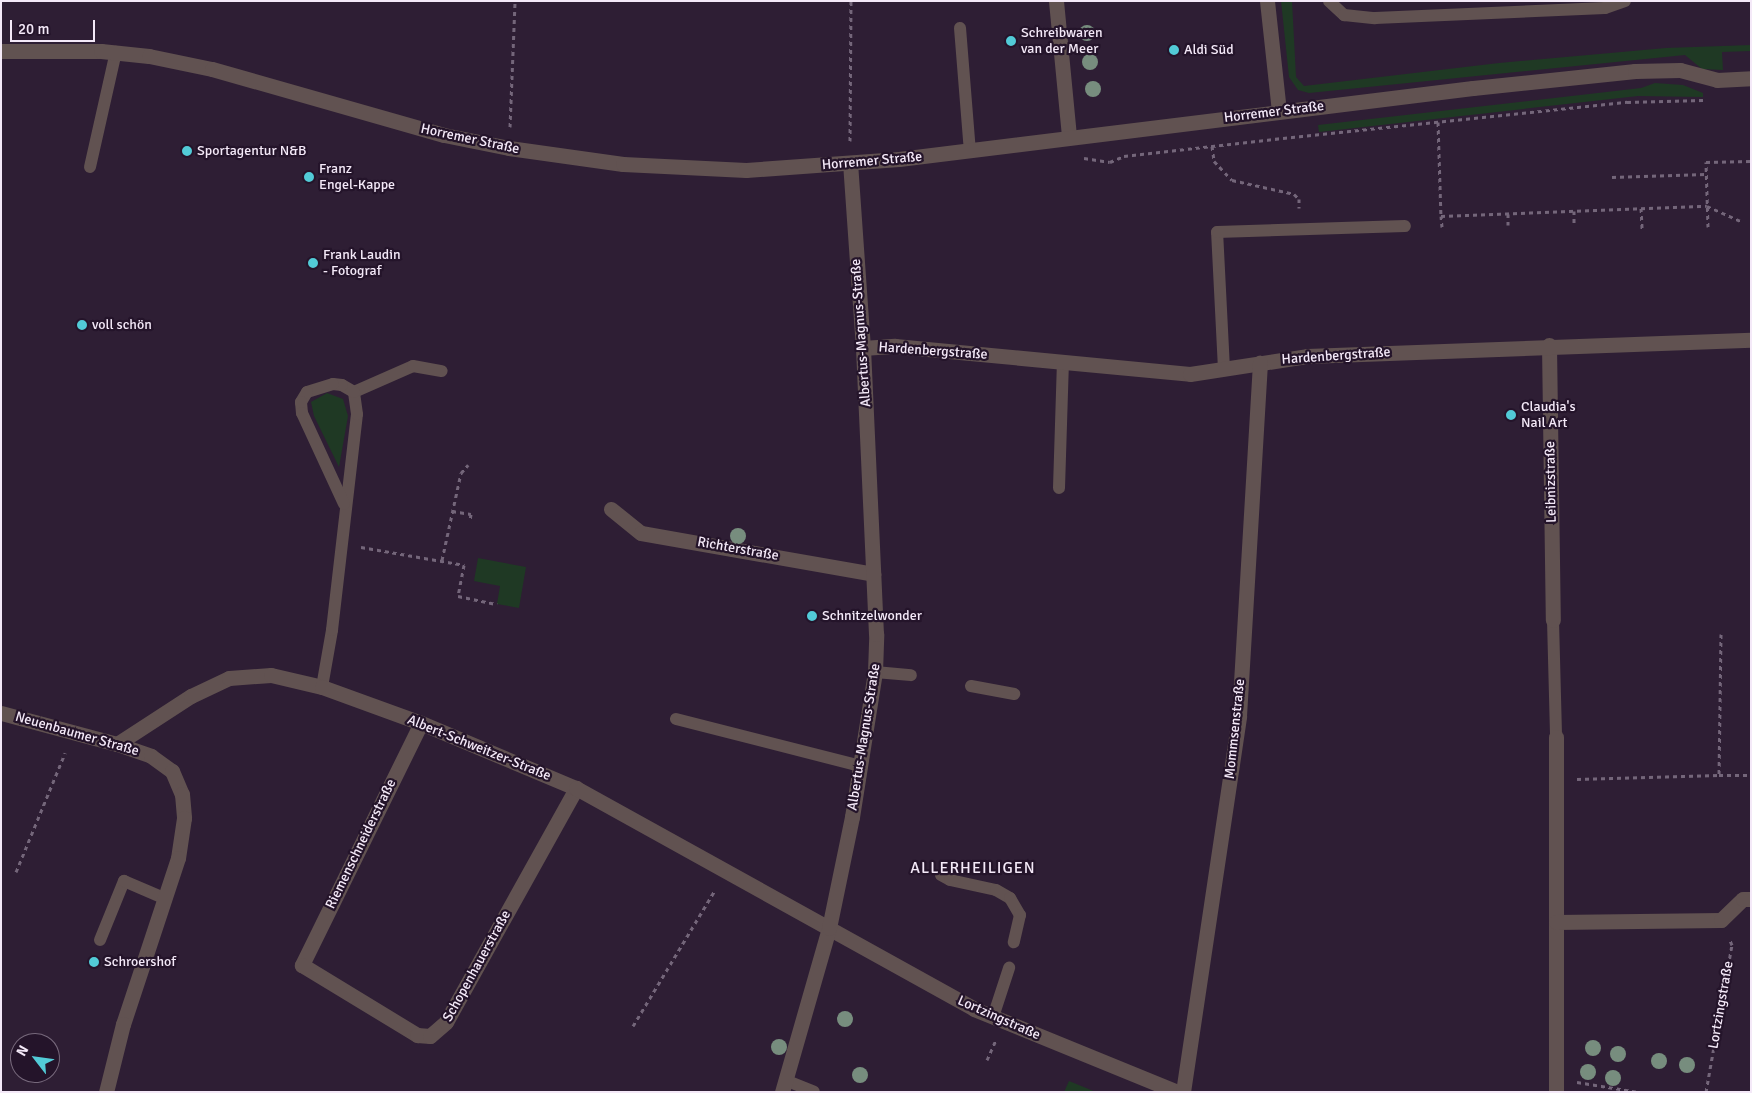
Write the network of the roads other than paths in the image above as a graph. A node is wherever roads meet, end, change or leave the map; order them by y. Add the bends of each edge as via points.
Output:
1 (1056, 1) edge
2 (1267, 1) edge
3 (1329, 1) edge
4 (1625, 1) edge
5 (960, 28) dead end
6 (1, 51) edge
7 (116, 52) junction
8 (1751, 78) edge
9 (1279, 111) junction
10 (1069, 137) junction
11 (970, 151) junction
12 (850, 164) junction
13 (90, 167) dead end
14 (1404, 226) dead end
15 (1751, 340) edge
16 (1549, 345) junction
17 (863, 348) junction
18 (1062, 362) junction
19 (1260, 363) junction
20 (1224, 369) junction
21 (442, 371) dead end
22 (354, 392) junction
23 (1059, 488) dead end
24 (344, 504) junction
25 (611, 509) dead end
26 (873, 574) junction
27 (1554, 620) joint
28 (875, 672) junction
29 (911, 675) dead end
30 (972, 686) dead end
31 (322, 687) junction
32 (1014, 694) dead end
33 (1, 713) edge
34 (676, 719) dead end
35 (421, 723) junction
36 (1556, 737) joint
37 (117, 744) junction
38 (860, 766) junction
39 (576, 788) junction
40 (941, 875) dead end
41 (166, 899) junction
42 (1751, 899) edge
43 (1556, 922) junction
44 (829, 928) junction
45 (100, 940) dead end
46 (1014, 942) dead end
47 (302, 965) joint
48 (1009, 968) dead end
49 (993, 1016) junction
50 (1557, 1085) edge
51 (783, 1086) edge
52 (106, 1092) edge
53 (814, 1092) edge
54 (1178, 1092) edge
55 (1183, 1092) edge

1 - 10 street
2 - 9 street
3 - 4 lane via 1344,15 1375,18 1605,8
5 - 11 lane
6 - 7 street, Horremer Straße
7 - 12 street, Horremer Straße via 212,69 444,135 578,159 670,168 746,170
7 - 13 lane
8 - 9 street, Horremer Straße via 1717,80 1680,70 1634,71
9 - 10 street, Horremer Straße
10 - 11 street, Horremer Straße
11 - 12 street, Horremer Straße
12 - 17 street, Albertus-Magnus-Straße
14 - 20 lane via 1217,232
15 - 16 street, Hardenbergstraße
16 - 19 street, Hardenbergstraße via 1307,356
16 - 27 street, Leibnizstraße
17 - 18 street, Hardenbergstraße via 895,346
17 - 26 street, Albertus-Magnus-Straße
18 - 20 street, Hardenbergstraße via 1190,374
18 - 23 lane
19 - 20 street, Hardenbergstraße
19 - 55 street, Mommsenstraße via 1239,716
21 - 22 lane via 413,366
22 - 24 lane via 357,414
22 - 24 lane via 342,385 323,385 308,392 301,402 302,413
24 - 31 lane via 332,630
25 - 26 street, Richterstraße via 641,533
26 - 28 street, Albertus-Magnus-Straße
27 - 36 lane
28 - 29 lane
28 - 38 street, Albertus-Magnus-Straße
30 - 32 lane
31 - 35 street, Albert-Schweitzer-Straße
31 - 37 street, Albert-Schweitzer-Straße via 271,675 229,678 191,696
33 - 37 street, Neuenbaumer Straße
34 - 38 lane
35 - 39 street, Albert-Schweitzer-Straße
35 - 47 street, Riemenschneiderstraße
36 - 43 street
37 - 41 street, Neuenbaumer Straße via 162,762 178,782 184,818
38 - 44 street, Albertus-Magnus-Straße
39 - 44 street, Albert-Schweitzer-Straße
39 - 47 street, Schopenhauerstraße via 439,1031 430,1036 417,1035
40 - 46 lane via 996,890 1010,898 1020,915
41 - 45 lane via 124,881
41 - 52 street, Neuenbaumer Straße via 122,1024
42 - 43 street via 1743,899 1721,920
43 - 50 street
44 - 49 street, Lortzingstraße
44 - 51 street, Albertus-Magnus-Straße
48 - 49 lane
49 - 54 street, Lortzingstraße
51 - 53 lane

